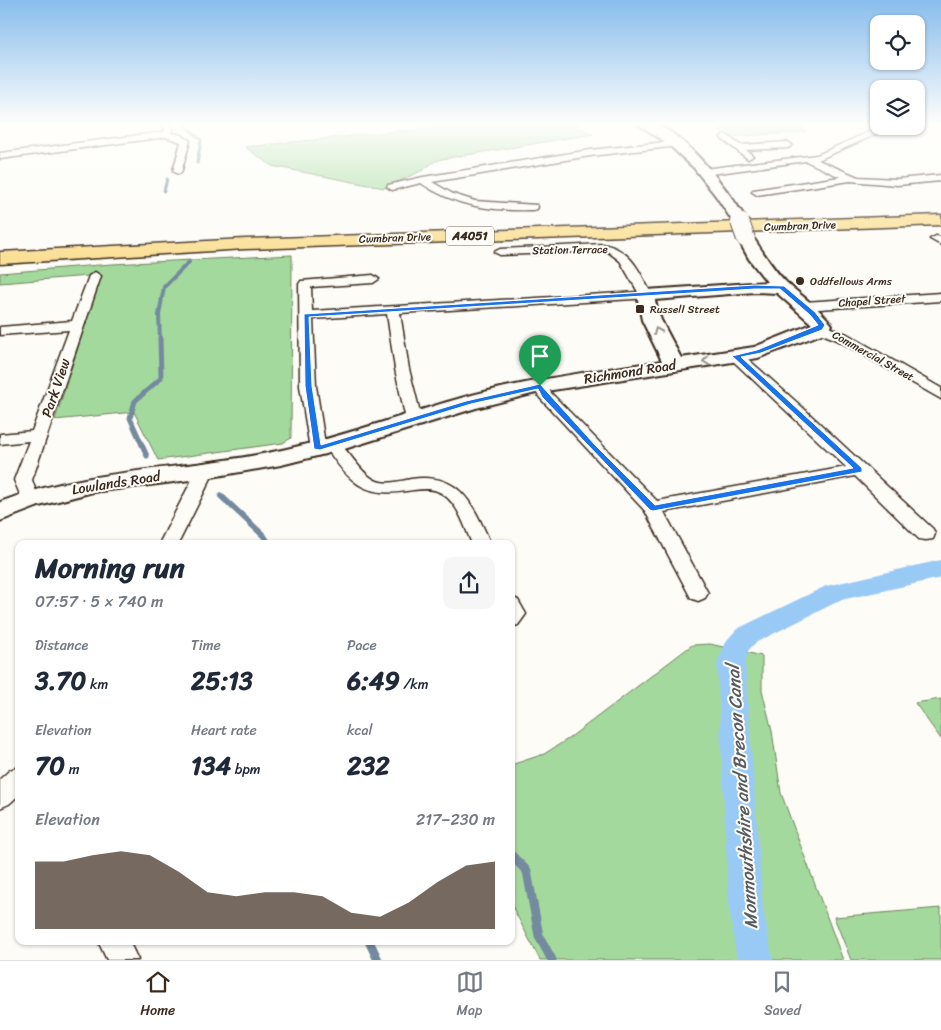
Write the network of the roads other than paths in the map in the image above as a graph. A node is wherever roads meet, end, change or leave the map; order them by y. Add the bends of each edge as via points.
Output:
1 (492, 169) edge
2 (701, 169) edge
3 (730, 169) edge
4 (830, 169) edge
5 (704, 172) junction
6 (850, 178) junction
7 (941, 178) edge
8 (423, 180) junction
9 (392, 188) dead end
10 (757, 192) dead end
11 (533, 207) dead end
12 (941, 220) edge
13 (500, 252) dead end
14 (0, 258) edge
15 (95, 276) dead end
16 (373, 280) dead end
17 (782, 288) junction
18 (646, 295) junction
19 (941, 296) edge
20 (804, 306) junction
21 (393, 310) junction
22 (306, 315) junction
23 (78, 325) junction
24 (820, 328) junction
25 (0, 331) edge
26 (736, 356) junction
27 (674, 366) junction
28 (540, 386) junction
29 (941, 394) edge
30 (414, 420) junction
31 (39, 435) junction
32 (0, 439) edge
33 (326, 447) junction
34 (206, 470) junction
35 (860, 470) junction
36 (30, 500) junction
37 (653, 508) junction
38 (0, 512) edge
39 (926, 534) dead end
40 (170, 540) edge
41 (480, 540) edge
42 (698, 593) dead end
43 (15, 782) edge
44 (0, 796) edge
45 (115, 945) edge
46 (122, 960) edge

1 - 8 street
2 - 5 street, Commercial Street
3 - 5 street
4 - 6 street
5 - 17 street, Commercial Street, bridge via 729,202 755,259
6 - 7 street via 908,182
6 - 10 street
8 - 9 street
8 - 11 street via 444,194 472,205
12 - 14 main road, Cwmbran Drive / A4051 via 246,244
13 - 18 street, Station Terrace via 614,249 621,254
15 - 23 street, Park View
16 - 22 street via 306,284
17 - 18 street
17 - 20 street, Commercial Street
18 - 21 street
27 -> 18 street via 655,327
19 - 20 street, Chapel Street
20 - 24 street, Commercial Street via 820,321
21 - 22 street
21 - 30 street
22 - 33 street via 308,386
23 - 25 street
23 - 31 street, Park View
24 - 26 street, Richmond Road via 758,352
24 - 29 street, Commercial Street via 842,337
26 -> 27 street, Richmond Road
26 - 35 street
27 - 28 street, Richmond Road
28 - 30 street, Richmond Road
28 - 37 street via 593,448
30 - 33 street, Richmond Road
31 - 32 street
31 - 36 street, Park View via 23,480
33 - 34 street, Richmond Road
33 - 41 street via 339,455 370,486 383,488 431,483 444,487 467,511
34 - 36 street, Lowlands Road via 93,484
34 - 40 street
35 - 37 street
35 - 39 street
36 - 38 street, Lowlands Road
37 - 42 street
43 - 44 street
45 - 46 street

